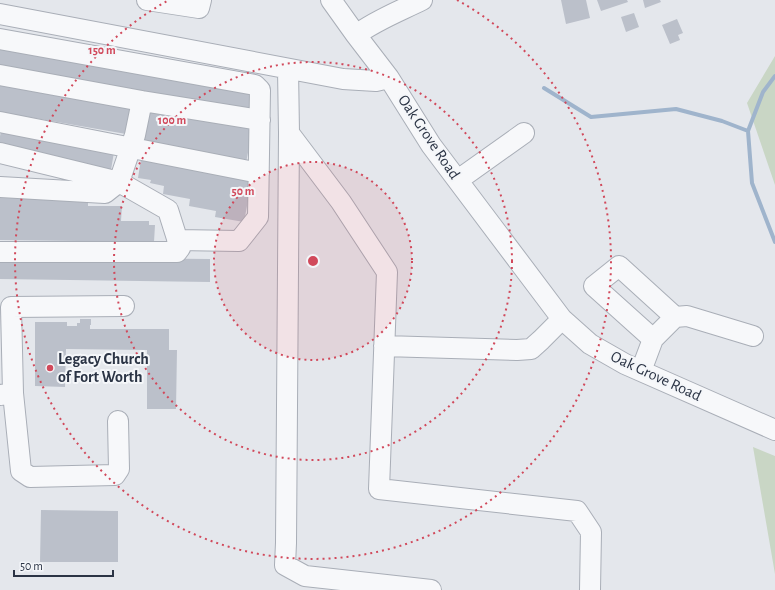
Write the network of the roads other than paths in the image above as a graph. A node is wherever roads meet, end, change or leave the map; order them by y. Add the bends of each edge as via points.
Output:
1 (147, 0) edge
2 (201, 0) edge
3 (331, 0) edge
4 (422, 0) edge
5 (5, 10) edge
6 (356, 35) junction
7 (0, 39) edge
8 (288, 69) junction
9 (0, 75) edge
10 (388, 78) junction
11 (142, 101) junction
12 (260, 120) junction
13 (0, 122) edge
14 (289, 133) junction
15 (524, 134) dead end
16 (130, 148) junction
17 (0, 153) edge
18 (259, 173) junction
19 (458, 180) junction
20 (119, 182) junction
21 (0, 187) edge
22 (177, 240) junction
23 (0, 252) edge
24 (6, 306) edge
25 (124, 306) dead end
26 (676, 317) junction
27 (562, 319) junction
28 (753, 336) dead end
29 (653, 339) junction
30 (384, 346) junction
31 (641, 371) junction
32 (7, 394) edge
33 (118, 421) dead end
34 (773, 429) edge
35 (431, 590) edge
36 (590, 590) edge

1 - 2 street via 200,8
3 - 6 street
4 - 6 street
5 - 8 street, Oak Grove Road
6 - 10 street
7 - 12 street via 255,85 260,90
8 - 10 street, Oak Grove Road via 343,80 376,81
8 - 14 street
9 - 11 street
10 - 19 street, Oak Grove Road via 431,145
11 - 12 street
11 - 16 street
12 - 18 street
13 - 16 street
14 - 30 street via 341,202 387,272
14 - 35 street via 285,565 305,576
15 - 19 street
16 - 18 street
16 - 20 street
17 - 20 street
18 - 22 street via 258,217 239,242
19 - 27 street, Oak Grove Road
20 - 21 street via 105,193
20 - 22 street via 168,210
22 - 23 street via 180,248 177,252
24 - 25 street
24 - 32 street
26 - 28 street via 687,316
26 - 29 street
26 - 29 street via 619,266 594,286
27 - 30 street via 531,349
27 - 31 street, Oak Grove Road via 590,344
29 - 31 street
30 - 36 street via 379,489 577,511 591,532
31 - 34 street, Oak Grove Road
32 - 33 street via 21,471 30,477 115,475 119,469

